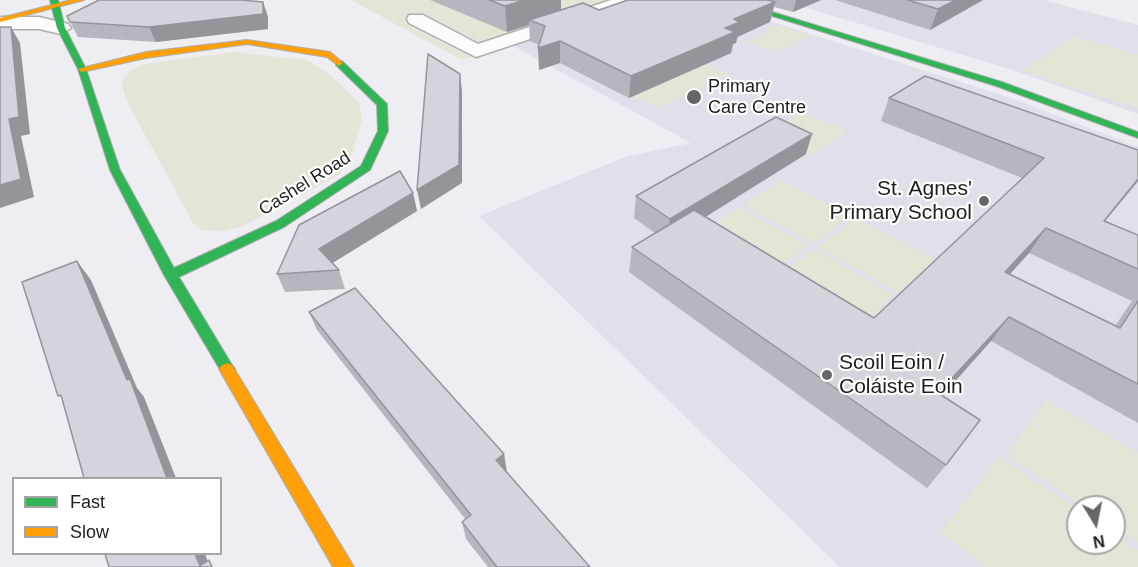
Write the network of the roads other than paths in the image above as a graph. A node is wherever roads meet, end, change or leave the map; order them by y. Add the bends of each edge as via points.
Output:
1 (80, 0) edge
2 (629, 0) edge
3 (725, 0) edge
4 (55, 3) edge
5 (566, 5) dead end
6 (587, 14) junction
7 (416, 19) dead end
8 (0, 22) edge
9 (61, 28) junction
10 (82, 69) junction
11 (1138, 135) edge
12 (171, 275) junction
13 (344, 567) edge

1 - 4 street
2 - 6 street
3 - 11 street via 999,84
4 - 8 street
4 - 9 street
5 - 6 street
6 - 7 street via 476,51
8 - 9 street
9 - 10 street
10 - 12 street via 115,170
10 - 12 street, Cashel Road via 146,55 236,43 268,44 330,55 382,104 382,131 366,168 280,224
12 - 13 street

